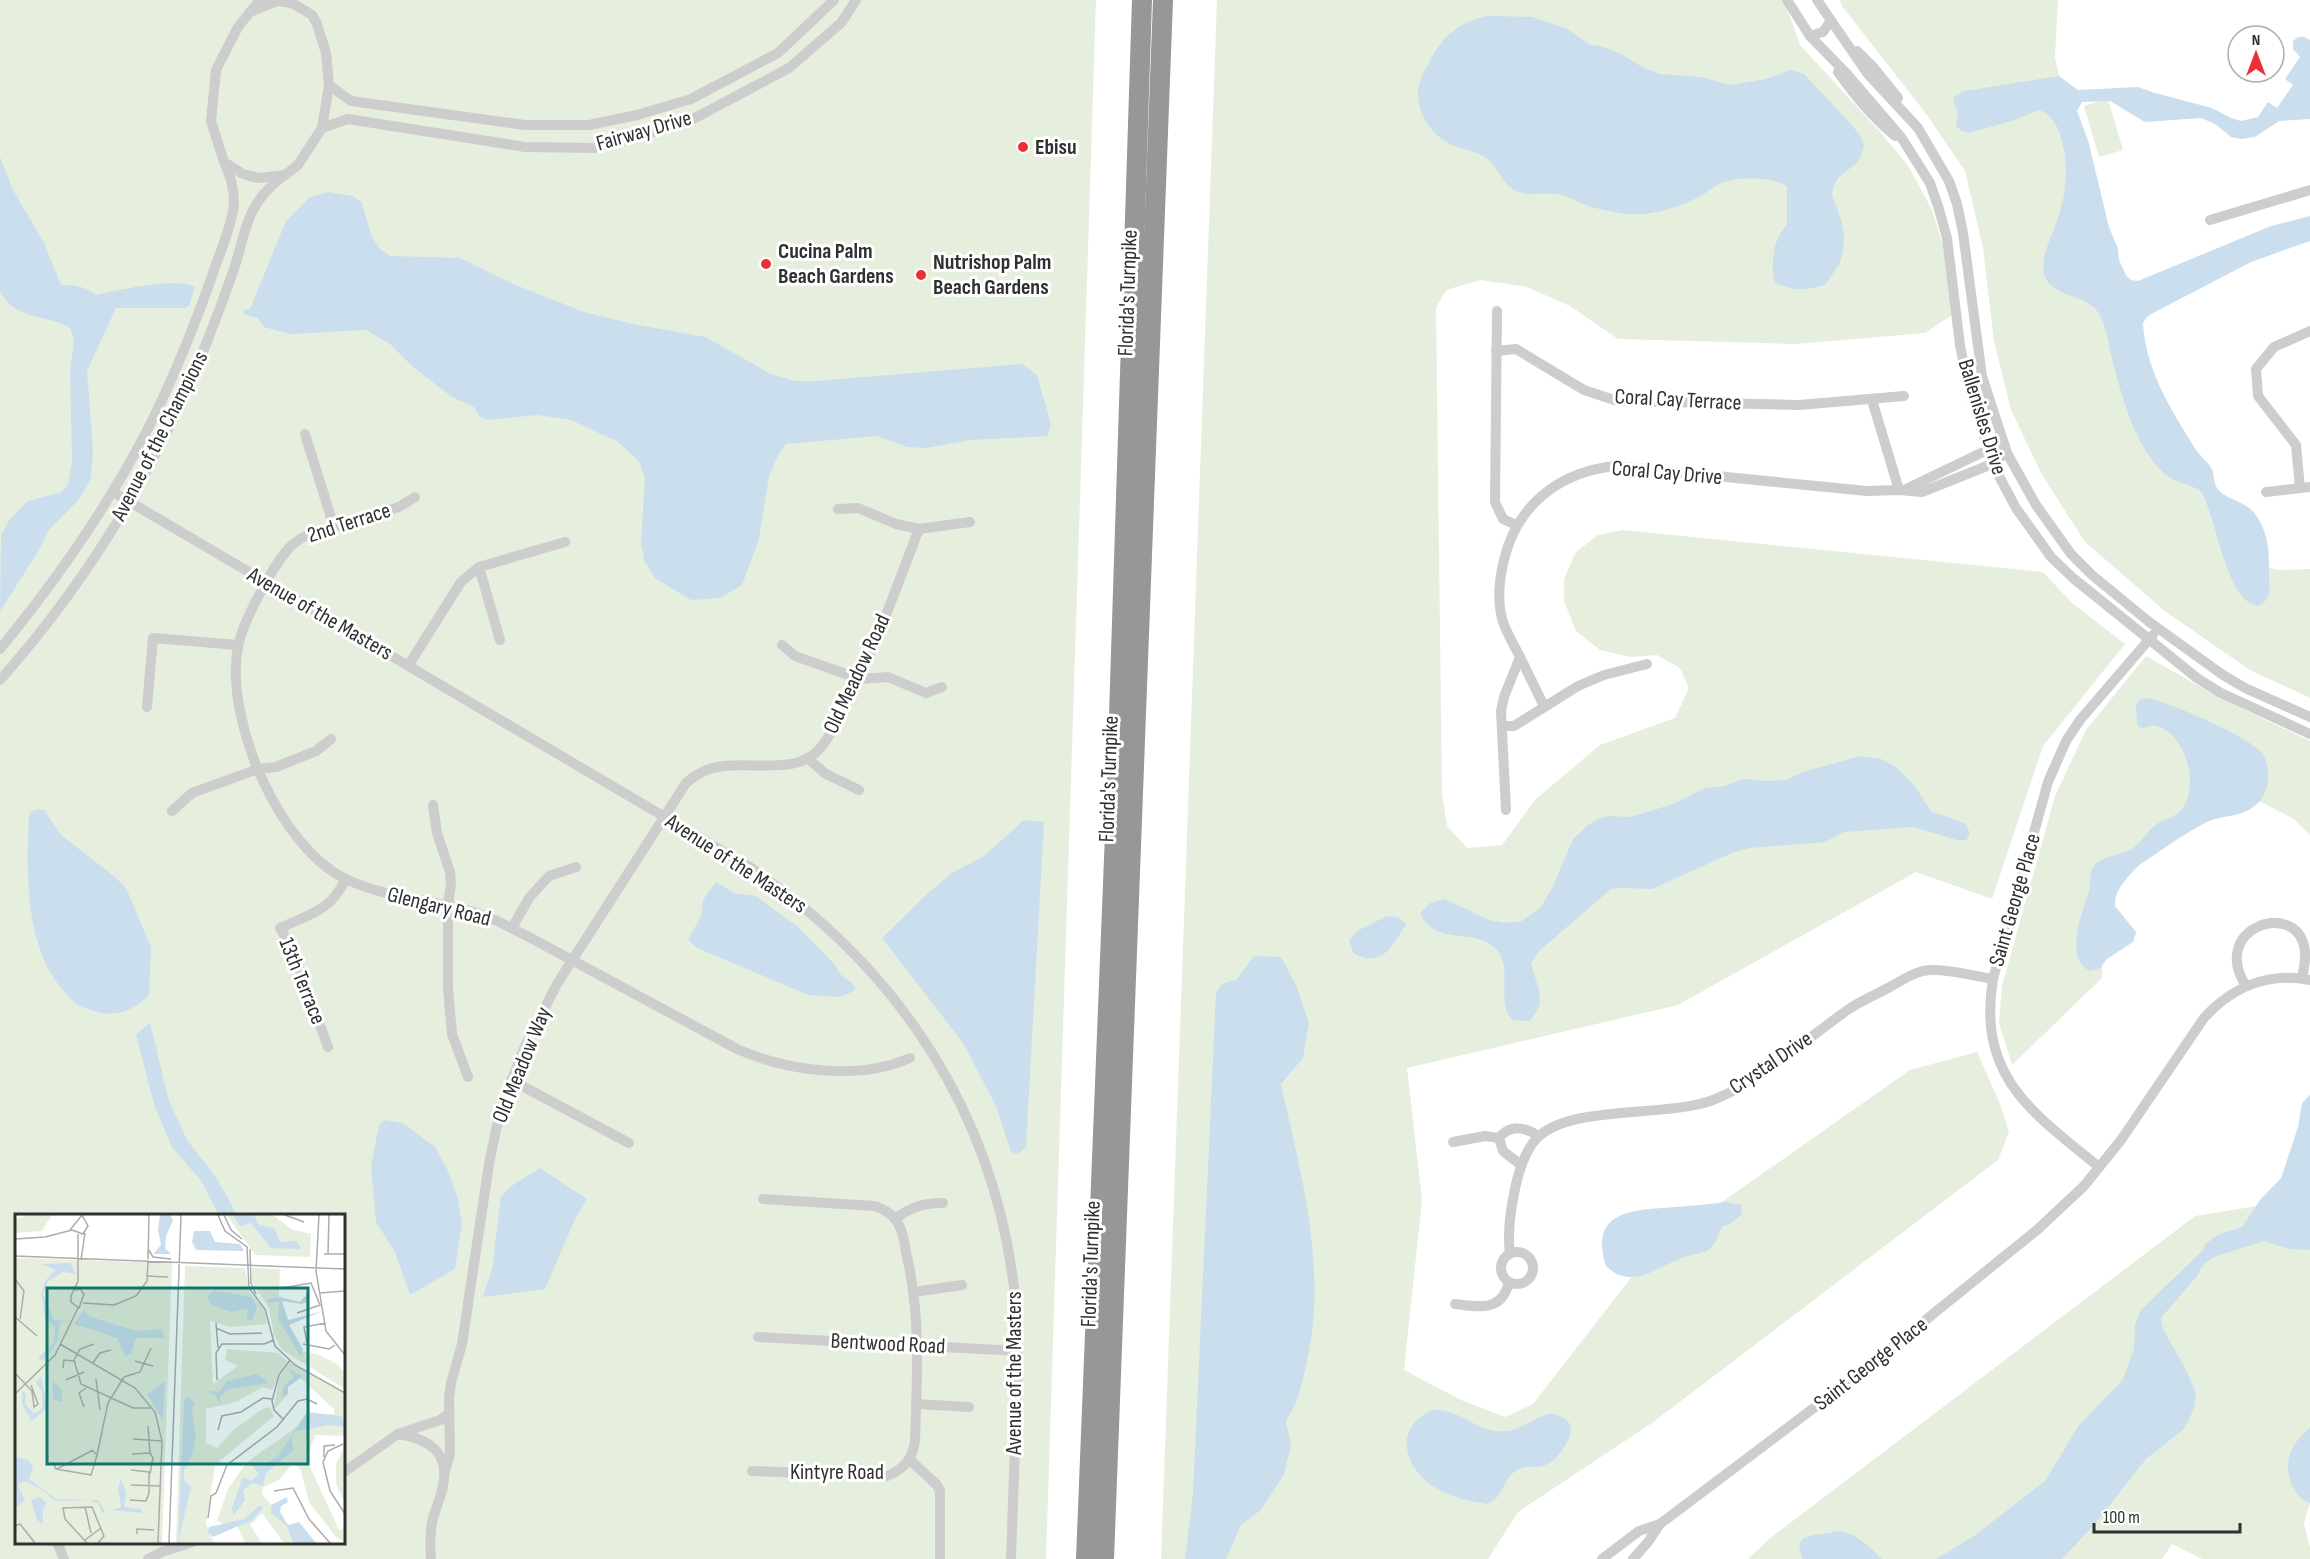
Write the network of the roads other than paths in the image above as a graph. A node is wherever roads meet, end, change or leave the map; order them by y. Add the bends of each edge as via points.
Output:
1 (260, 0) edge
2 (304, 0) edge
3 (834, 0) edge
4 (856, 0) edge
5 (1142, 0) edge
6 (1163, 0) edge
7 (1787, 0) edge
8 (1817, 0) edge
9 (250, 12) junction
10 (312, 15) junction
11 (1830, 21) junction
12 (1840, 34) junction
13 (1810, 36) junction
14 (1824, 49) junction
15 (329, 86) junction
16 (1883, 91) junction
17 (1873, 102) junction
18 (322, 128) junction
19 (1918, 128) junction
20 (1906, 146) junction
21 (224, 162) junction
22 (285, 175) junction
23 (2310, 190) edge
24 (2210, 220) dead end
25 (1497, 311) dead end
26 (2310, 331) edge
27 (1496, 351) junction
28 (1904, 396) dead end
29 (1872, 400) junction
30 (305, 434) dead end
31 (2006, 450) junction
32 (1988, 451) junction
33 (1992, 463) junction
34 (2305, 487) edge
35 (1902, 490) junction
36 (113, 492) junction
37 (2266, 492) dead end
38 (415, 497) dead end
39 (129, 501) junction
40 (838, 509) dead end
41 (970, 522) dead end
42 (1516, 525) junction
43 (334, 527) junction
44 (919, 529) junction
45 (565, 542) dead end
46 (479, 567) junction
47 (267, 583) junction
48 (2159, 629) junction
49 (500, 639) dead end
50 (2149, 639) junction
51 (238, 645) junction
52 (782, 645) dead end
53 (0, 650) edge
54 (1520, 657) junction
55 (1647, 664) dead end
56 (408, 666) junction
57 (860, 679) junction
58 (0, 680) edge
59 (942, 687) dead end
60 (1544, 706) junction
61 (147, 707) dead end
62 (2310, 717) edge
63 (1502, 726) junction
64 (2310, 734) edge
65 (331, 740) dead end
66 (807, 758) junction
67 (258, 769) junction
68 (859, 790) dead end
69 (433, 805) dead end
70 (1506, 810) dead end
71 (172, 811) dead end
72 (663, 816) junction
73 (576, 867) dead end
74 (346, 879) junction
75 (448, 904) junction
76 (512, 928) junction
77 (572, 960) junction
78 (1993, 979) junction
79 (2306, 979) edge
80 (2246, 986) junction
81 (328, 1047) dead end
82 (910, 1058) dead end
83 (468, 1077) dead end
84 (511, 1080) junction
85 (1538, 1137) junction
86 (1499, 1138) junction
87 (1453, 1142) dead end
88 (629, 1143) dead end
89 (1521, 1165) junction
90 (2099, 1167) junction
91 (763, 1199) dead end
92 (943, 1203) dead end
93 (894, 1219) junction
94 (1510, 1254) junction
95 (1509, 1282) junction
96 (962, 1285) dead end
97 (914, 1292) junction
98 (1455, 1304) dead end
99 (758, 1337) dead end
100 (918, 1346) junction
101 (1018, 1351) junction
102 (916, 1404) junction
103 (969, 1407) dead end
104 (449, 1414) junction
105 (398, 1434) junction
106 (909, 1459) junction
107 (345, 1471) edge
108 (752, 1471) dead end
109 (444, 1474) junction
110 (1660, 1524) junction
111 (58, 1544) edge
112 (187, 1544) edge
113 (940, 1556) edge
114 (64, 1559) edge
115 (148, 1559) edge
116 (431, 1559) edge
117 (1011, 1559) edge
118 (1086, 1559) edge
119 (1104, 1559) edge
120 (1602, 1559) edge
121 (1634, 1559) edge

1 - 9 street
2 - 10 street
3 - 15 street, Fairway Drive via 778,53 691,99 589,125 525,125 351,101
4 - 18 street, Fairway Drive via 841,23 789,68 695,118 595,148 525,147 348,119
5 - 118 highway, Florida's Turnpike
6 - 119 highway, Florida's Turnpike
7 - 13 street, Ballenisles Drive
8 - 11 street, Ballenisles Drive
9 - 10 street via 277,1 292,3
9 - 21 street via 216,70 211,121
10 - 15 street via 326,53
11 - 12 street, Ballenisles Drive
11 - 13 street via 1823,32
12 - 16 street, Ballenisles Drive
12 - 19 street via 1873,67
13 - 14 street, Ballenisles Drive
14 - 17 street, Ballenisles Drive
14 - 20 street via 1849,88
15 - 18 street
16 - 17 street
16 - 19 street, Ballenisles Drive
17 - 20 street, Ballenisles Drive
18 - 22 street via 298,165
19 - 31 street, Ballenisles Drive via 1949,181 1957,204 1982,376
20 - 32 street, Ballenisles Drive via 1930,183 1940,209 1960,345
21 - 22 street via 258,178
21 - 36 street, Avenue of the Champions via 232,180 233,210 221,250 185,348
22 - 39 street, Avenue of the Champions via 266,189 251,213 200,361
23 - 24 street
25 - 27 street
26 - 34 street via 2274,347 2256,369 2258,396 2296,445
27 - 29 street, Coral Cay Terrace via 1516,349 1584,390 1617,400 1799,405
27 - 42 street via 1495,502 1503,519
28 - 29 street, Coral Cay Terrace
29 - 35 street
30 - 43 street
31 - 32 street, Coral Cay Drive
31 - 33 street, Coral Cay Drive
31 - 48 street, Ballenisles Drive via 2036,505 2071,554
32 - 33 street, Ballenisles Drive
32 - 35 street, Coral Cay Drive
33 - 35 street, Coral Cay Drive via 1922,492
33 - 50 street, Ballenisles Drive via 2016,508 2051,557
34 - 37 street
35 - 42 street, Coral Cay Drive via 1867,491 1615,466 1588,471 1550,489
36 - 39 street, Avenue of the Masters
36 - 53 street, Avenue of the Champions via 57,576
38 - 43 street, 2nd Terrace via 399,507
39 - 47 street, Avenue of the Masters
39 - 58 street, Avenue of the Champions via 72,589
40 - 44 street via 858,508
41 - 44 street
42 - 54 street, Coral Cay Drive via 1499,590 1502,620
43 - 47 street, 2nd Terrace via 308,534 291,546
44 - 57 street, Old Meadow Road
45 - 46 street
46 - 49 street
46 - 56 street via 460,582
47 - 51 street, Glengary Road
47 - 56 street, Avenue of the Masters
48 - 50 street, Saint George Place
48 - 62 street, Ballenisles Drive via 2245,688
50 - 64 street, Ballenisles Drive via 2221,693
50 - 78 street, Saint George Place via 2080,720 2055,764
51 - 61 street via 153,638
51 - 67 street, Glengary Road via 238,708
52 - 57 street via 795,656
54 - 60 street, Coral Cay Drive
54 - 63 street via 1504,697
55 - 60 street via 1604,675
56 - 72 street, Avenue of the Masters
57 - 59 street via 888,677 926,693
57 - 66 street, Old Meadow Road via 827,739
60 - 63 street via 1514,726
63 - 70 street
65 - 67 street via 316,751 276,767
66 - 68 street via 826,774
66 - 72 street, Old Meadow Road via 787,764 711,768 686,783
67 - 71 street via 192,793
67 - 74 street, Glengary Road via 300,842 325,866
69 - 75 street via 450,872
72 - 77 street, Old Meadow Way
72 - 101 street, Avenue of the Masters via 748,866 817,917 881,981 929,1046 973,1131 997,1200 1012,1271
73 - 76 street via 549,876 529,898
74 - 75 street, Glengary Road via 380,892
74 - 81 street, 13th Terrace via 330,904 280,928 292,949
75 - 76 street, Glengary Road
75 - 83 street via 448,1007 452,1034
76 - 77 street, Glengary Road
77 - 82 street, Glengary Road via 737,1049 780,1064 864,1070
77 - 84 street, Old Meadow Way via 540,1014
78 - 85 street, Crystal Drive via 1931,970 1911,975 1850,1008 1759,1075 1713,1099 1681,1108 1576,1119
78 - 90 street, Saint George Place via 1991,1031 2009,1082 2033,1112
79 - 80 street, Saint George Place via 2275,978
79 - 80 street, Saint George Place via 2301,938 2285,925 2265,923 2247,932 2237,950 2237,965
80 - 90 street, Saint George Place via 2226,997 2204,1018
84 - 88 street
84 - 104 street, Old Meadow Way via 489,1164
85 - 86 street via 1529,1130 1516,1128
85 - 89 street
86 - 87 street via 1485,1136
86 - 89 street via 1503,1151
89 - 94 street via 1508,1243
90 - 110 street, Saint George Place via 2037,1230 1910,1334
91 - 93 street via 874,1206
92 - 93 street via 925,1203
93 - 97 street, Kintyre Road via 902,1232
94 - 95 street via 1503,1261 1502,1270
94 - 95 street via 1525,1255 1533,1269 1525,1282
95 - 98 street via 1505,1295 1494,1304
96 - 97 street
97 - 100 street, Kintyre Road
99 - 100 street, Bentwood Road
100 - 101 street, Bentwood Road
100 - 102 street, Kintyre Road
101 - 117 street, Avenue of the Masters
102 - 103 street
102 - 106 street, Kintyre Road via 915,1441
104 - 105 street
104 - 109 street, Old Meadow Way via 450,1454
105 - 107 street
105 - 109 street via 422,1439 434,1447
106 - 108 street, Kintyre Road via 893,1473 880,1477
106 - 113 street via 940,1491
109 - 116 street, Old Meadow Way via 432,1523
110 - 120 street, Saint George Place via 1639,1531
110 - 121 street, Saint George Place
111 - 114 street
112 - 115 street

